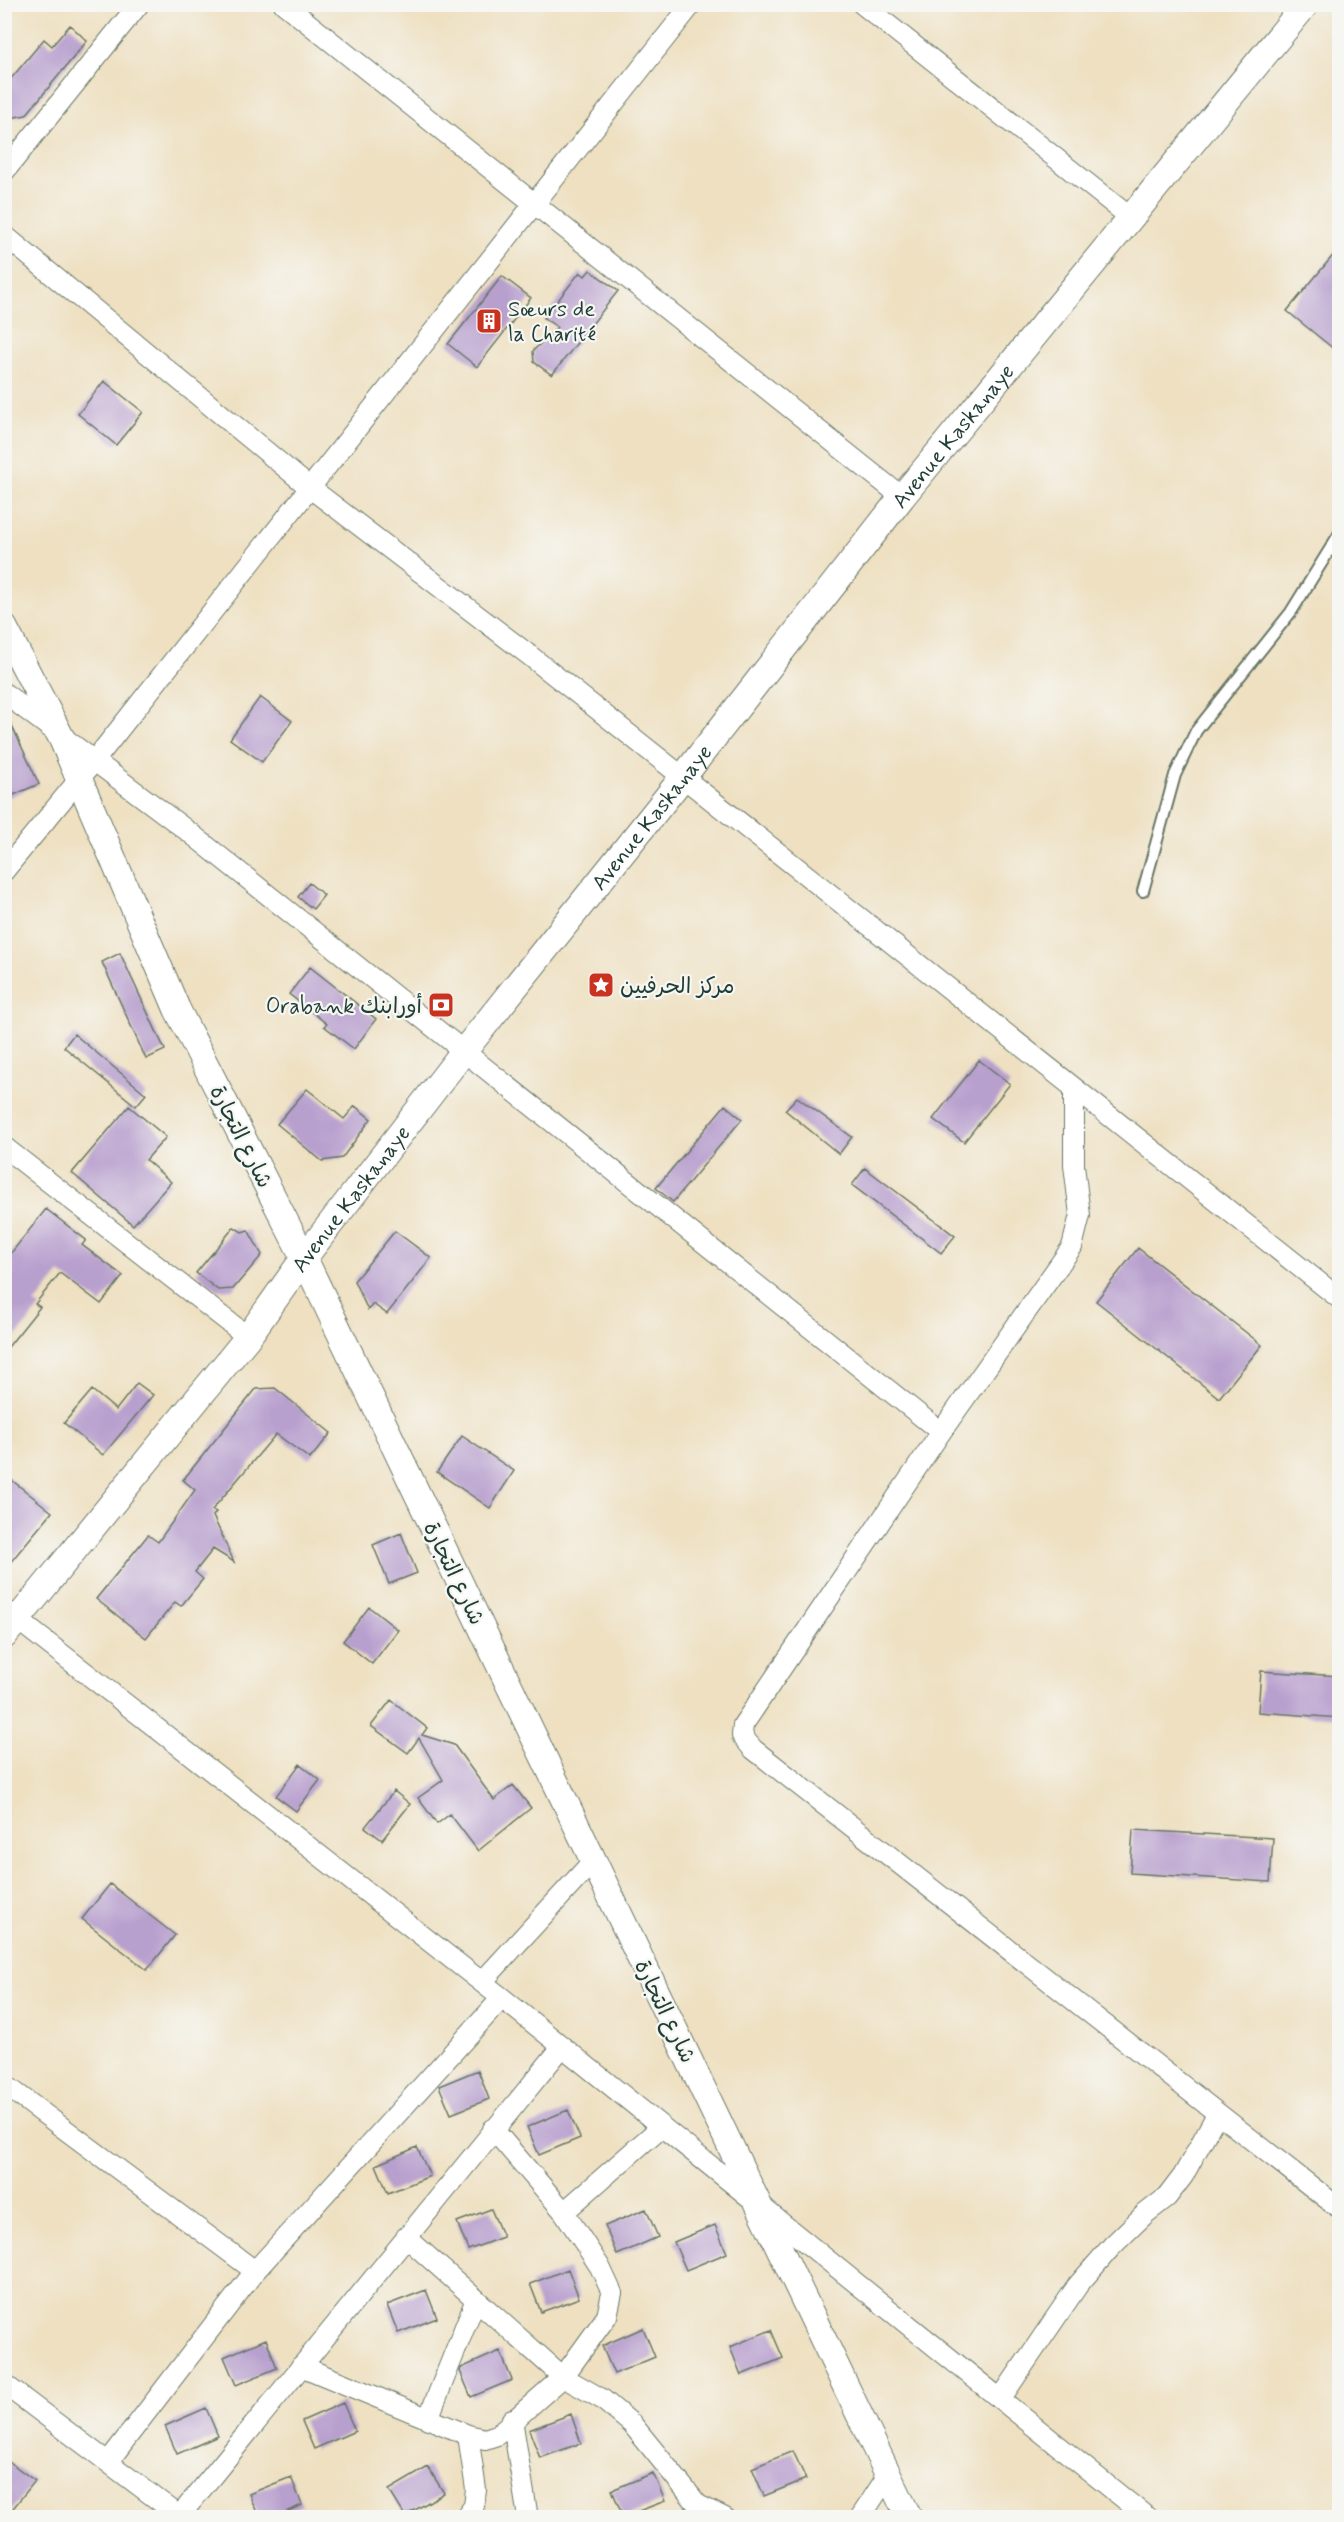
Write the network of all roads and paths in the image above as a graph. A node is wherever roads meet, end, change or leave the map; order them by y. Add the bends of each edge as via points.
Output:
1 (139, 4) edge
2 (284, 4) edge
3 (692, 4) edge
4 (862, 4) edge
5 (1306, 4) edge
6 (4, 172) edge
7 (534, 204) junction
8 (1131, 218) junction
9 (4, 235) edge
10 (309, 487) junction
11 (902, 497) junction
12 (1340, 533) edge
13 (4, 627) edge
14 (4, 693) edge
15 (63, 739) junction
16 (87, 769) junction
17 (683, 777) junction
18 (4, 871) edge
19 (1143, 891) dead end
20 (464, 1051) junction
21 (1074, 1089) junction
22 (4, 1147) edge
23 (304, 1258) junction
24 (1340, 1299) edge
25 (248, 1337) junction
26 (942, 1432) junction
27 (9, 1622) edge
28 (594, 1860) junction
29 (482, 1982) junction
30 (502, 1998) junction
31 (562, 2047) junction
32 (4, 2084) edge
33 (1217, 2114) junction
34 (661, 2127) junction
35 (493, 2129) junction
36 (760, 2207) junction
37 (1340, 2209) edge
38 (564, 2212) junction
39 (406, 2237) junction
40 (255, 2271) junction
41 (476, 2299) junction
42 (301, 2366) junction
43 (563, 2377) junction
44 (4, 2384) edge
45 (1001, 2398) junction
46 (428, 2419) junction
47 (512, 2419) junction
48 (468, 2435) junction
49 (108, 2462) junction
50 (888, 2475) junction
51 (180, 2517) edge
52 (465, 2517) edge
53 (528, 2517) edge
54 (725, 2517) edge
55 (860, 2517) edge
56 (909, 2517) edge
57 (1148, 2517) edge

1 - 6 street
2 - 7 street
3 - 7 street
4 - 8 street
5 - 8 street, Avenue Kaskanaye
7 - 10 street
7 - 11 street
8 - 11 street, Avenue Kaskanaye
9 - 10 street
10 - 16 street
10 - 17 street
11 - 17 street, Avenue Kaskanaye
12 - 19 lane via 1291,612 1196,731 1174,775
13 - 15 street, شارع التجارة
14 - 15 street
15 - 16 street, شارع التجارة
16 - 18 street
16 - 20 street
16 - 23 street, شارع التجارة via 177,1009
17 - 20 street, Avenue Kaskanaye
17 - 21 street
20 - 23 street, Avenue Kaskanaye
20 - 26 street
21 - 24 street
21 - 26 street via 1074,1165 1080,1215 1072,1247
22 - 25 street
23 - 25 street, Avenue Kaskanaye
23 - 28 street, شارع التجارة
25 - 27 street, Avenue Kaskanaye
26 - 33 street via 743,1725 742,1736
27 - 29 street
28 - 29 street
28 - 36 street, شارع التجارة
29 - 30 street
30 - 31 street
30 - 40 street
31 - 34 street
31 - 35 street
32 - 40 street
33 - 37 street
33 - 45 street via 1183,2176 1167,2197 1112,2246 1078,2285
34 - 36 street
34 - 38 street
35 - 38 street
35 - 39 street
36 - 45 street
36 - 50 street, شارع التجارة
38 - 43 street via 612,2293 607,2316
39 - 41 street
39 - 42 street
40 - 49 street
41 - 43 street
41 - 46 street
42 - 46 street
42 - 51 street
43 - 47 street
43 - 54 street via 602,2399 624,2418 698,2505
44 - 49 street
45 - 57 street
46 - 48 street
47 - 48 street via 497,2435 485,2439
47 - 53 street
48 - 52 street via 476,2490 474,2506
49 - 51 street
50 - 55 street
50 - 56 street, شارع التجارة

